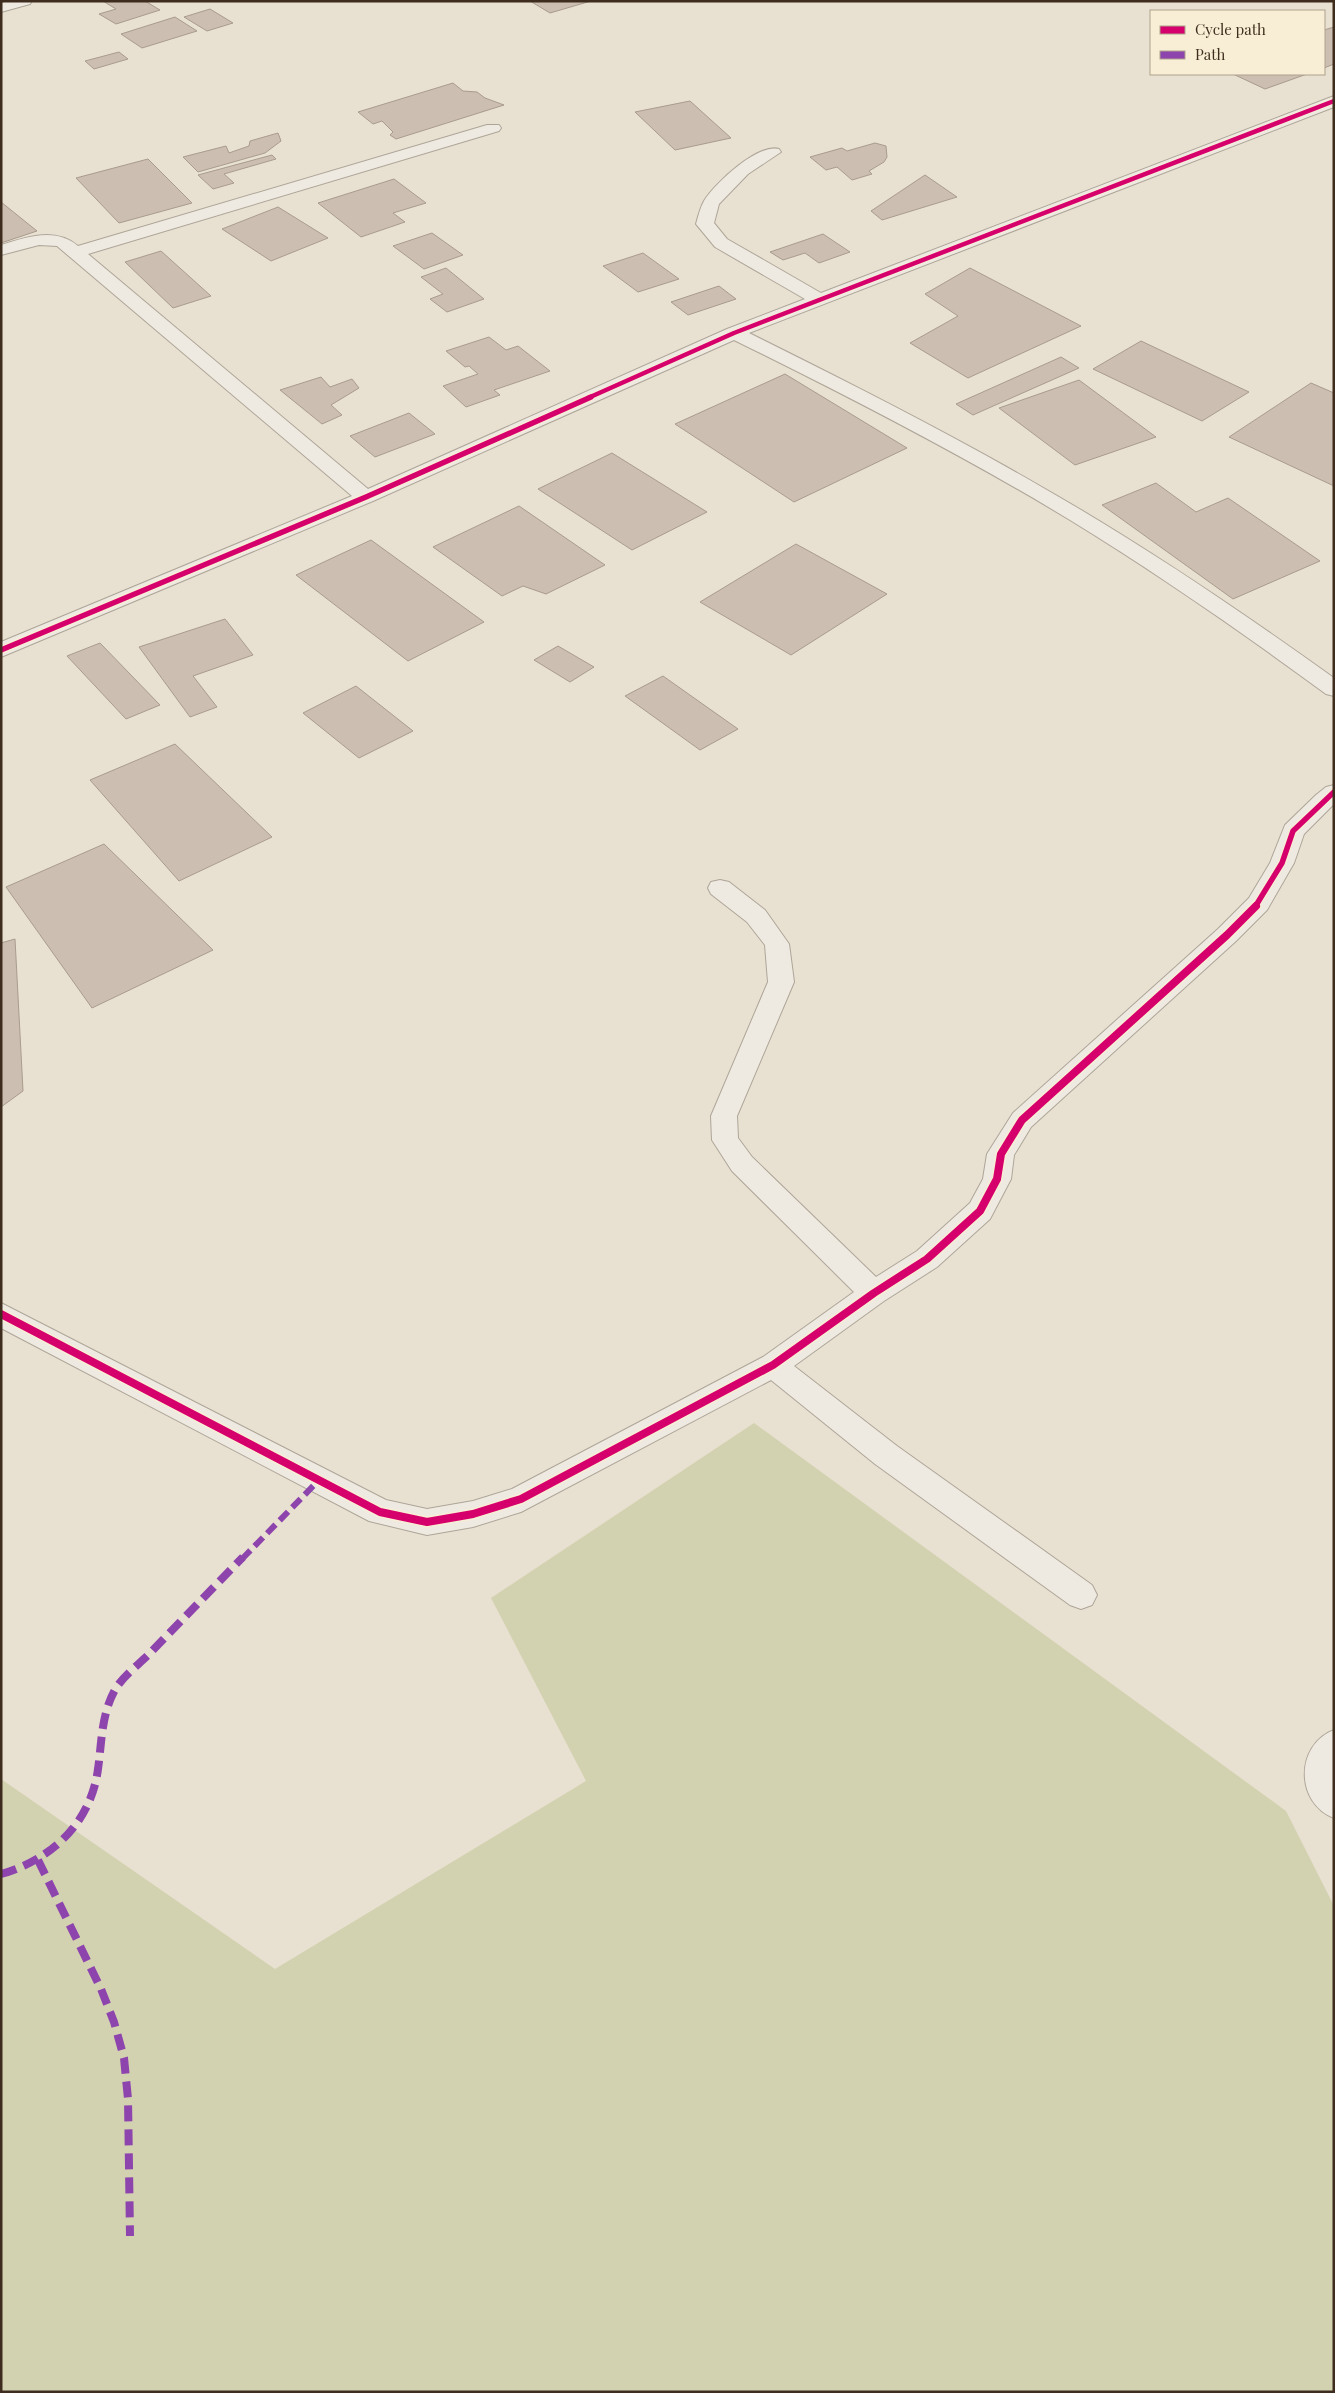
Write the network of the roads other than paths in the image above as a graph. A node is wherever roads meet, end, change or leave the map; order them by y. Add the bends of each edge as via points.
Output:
1 (25, 1) edge
2 (1, 8) edge
3 (1334, 101) edge
4 (493, 128) dead end
5 (773, 152) dead end
6 (1, 250) edge
7 (76, 252) junction
8 (820, 300) junction
9 (734, 333) junction
10 (366, 497) junction
11 (1, 650) edge
12 (1334, 689) edge
13 (1334, 792) edge
14 (720, 888) dead end
15 (874, 1293) junction
16 (1, 1314) edge
17 (773, 1365) junction
18 (1081, 1595) dead end
19 (1334, 1744) edge
20 (1334, 1802) edge

1 - 2 street
3 - 8 street
4 - 7 street
5 - 8 street via 742,170 711,203 705,224 721,244
6 - 7 street via 49,239 62,242
7 - 10 street
8 - 9 street
9 - 10 street
9 - 12 street via 860,395 990,466 1124,546
10 - 11 street
13 - 15 street via 1293,831 1282,863 1258,904 1022,1120 1001,1154 997,1179 980,1211 927,1259
14 - 15 street via 756,916 777,944 781,982 724,1116 725,1140 742,1164
15 - 17 street
16 - 17 street via 380,1512 427,1522 473,1514 521,1499
17 - 18 street via 896,1464
19 - 20 street via 1319,1769 1322,1782

